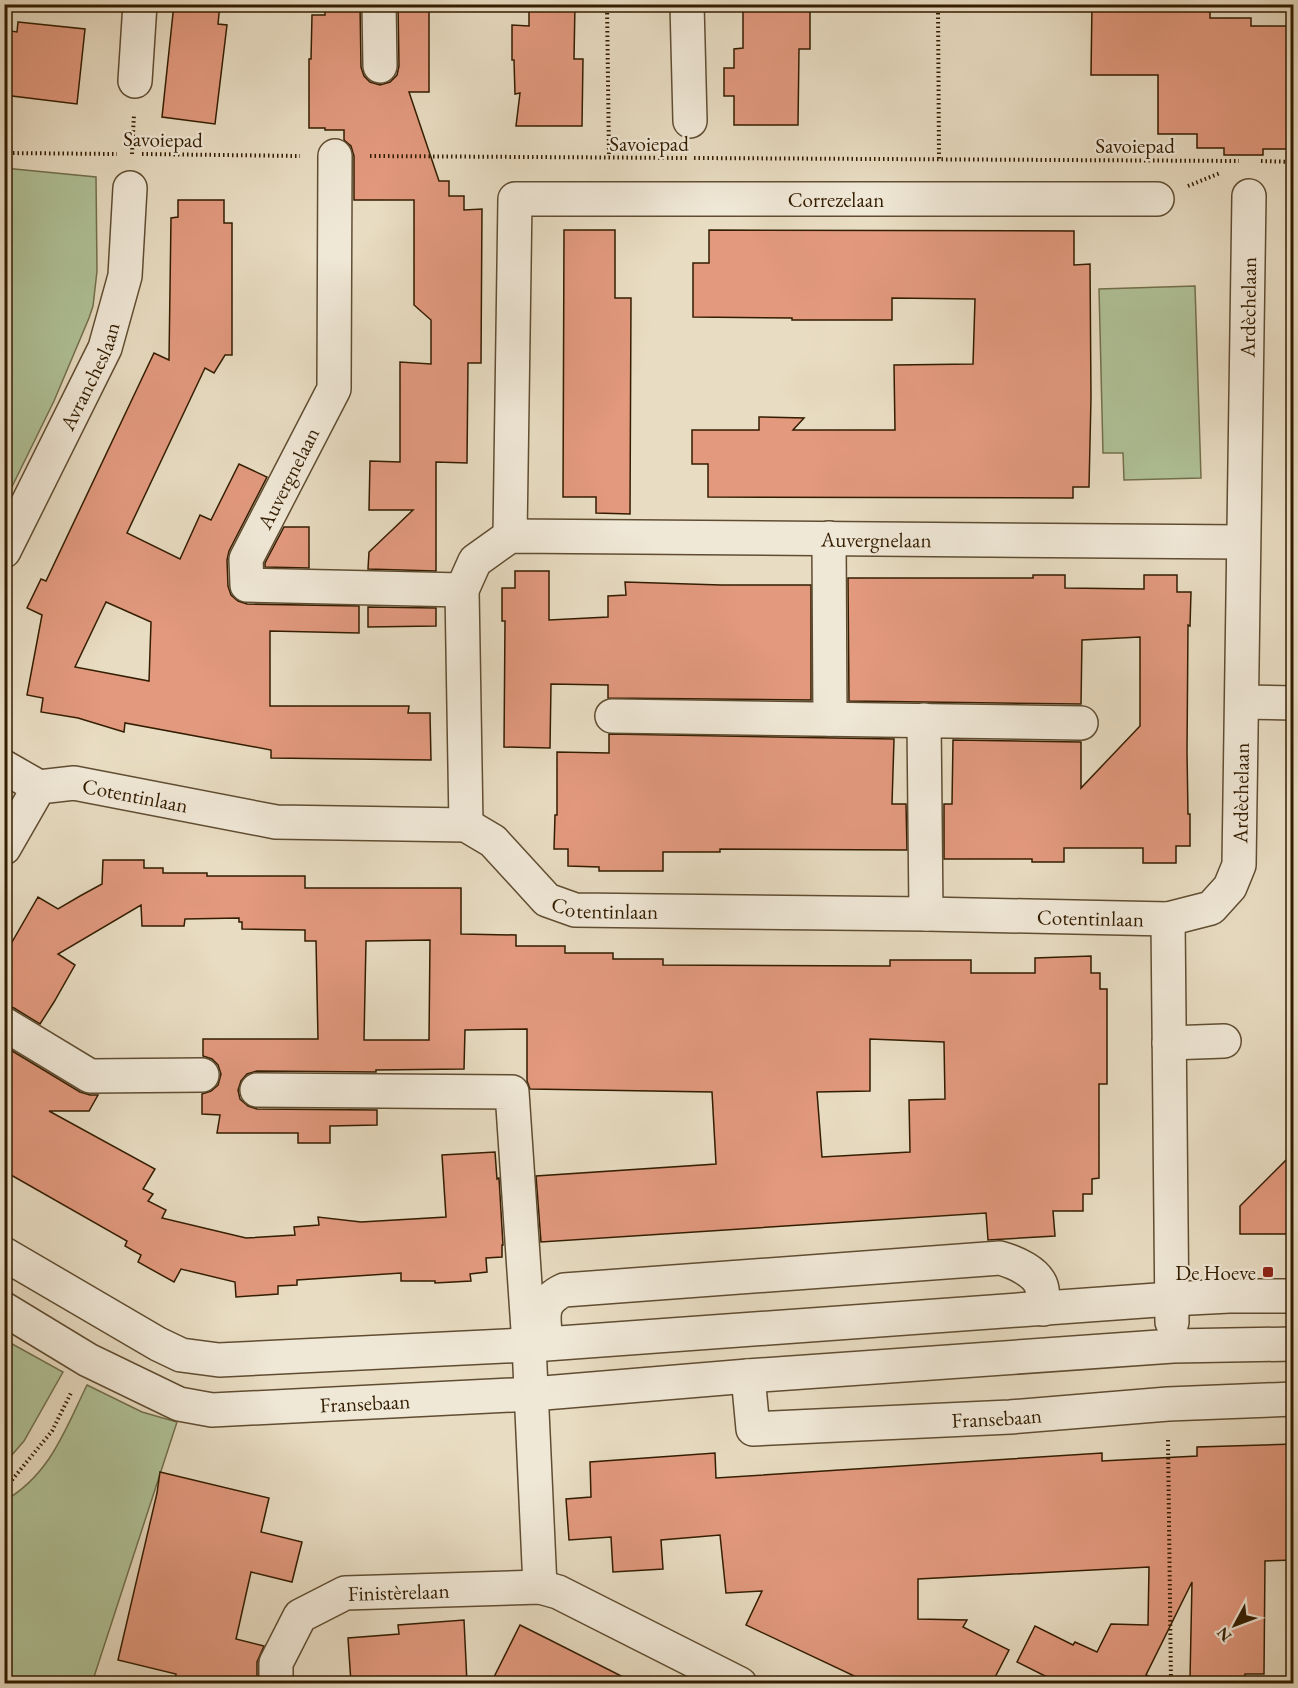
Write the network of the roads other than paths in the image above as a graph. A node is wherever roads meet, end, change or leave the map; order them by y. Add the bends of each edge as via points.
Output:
1 (140, 4) edge
2 (380, 4) edge
3 (687, 4) edge
4 (380, 66) dead end
5 (135, 81) dead end
6 (690, 121) dead end
7 (335, 156) road end
8 (129, 188) dead end
9 (1249, 196) dead end
10 (1157, 199) road end
11 (510, 536) junction
12 (829, 538) junction
13 (1243, 542) junction
14 (4, 551) edge
15 (462, 590) junction
16 (1242, 702) junction
17 (1293, 703) edge
18 (612, 716) dead end
19 (830, 719) junction
20 (924, 720) junction
21 (1080, 723) dead end
22 (4, 767) edge
23 (39, 786) junction
24 (466, 825) junction
25 (4, 848) edge
26 (926, 914) junction
27 (1168, 919) junction
28 (4, 1024) edge
29 (1224, 1041) dead end
30 (1169, 1043) junction
31 (202, 1075) dead end
32 (257, 1090) dead end
33 (4, 1254) edge
34 (1293, 1296) edge
35 (1171, 1299) junction
36 (4, 1309) edge
37 (1043, 1309) junction
38 (538, 1344) junction
39 (1293, 1344) edge
40 (1173, 1347) junction
41 (748, 1376) junction
42 (532, 1394) junction
43 (1293, 1399) edge
44 (540, 1587) junction
45 (732, 1682) edge
46 (276, 1683) edge

1 - 5 street
2 - 4 street
3 - 6 street
7 - 15 street, Auvergnelaan via 334,389 246,559 247,585
8 - 14 street, Avrancheslaan via 125,276 105,348
9 - 13 street, Ardèchelaan
10 - 11 street, Correzelaan via 515,199
11 - 12 street, Auvergnelaan
11 - 15 street via 475,561
12 - 13 street, Auvergnelaan
12 - 19 street
13 - 16 street, Ardèchelaan
15 - 24 street
16 - 17 street
16 - 27 street, Ardèchelaan via 1239,865 1230,887 1211,908
18 - 19 street
19 - 20 street
20 - 21 street
20 - 26 street
22 - 23 street
23 - 24 street, Cotentinlaan via 74,783 276,822
23 - 25 street
24 - 26 street, Cotentinlaan via 493,841 547,900 575,910
26 - 27 street, Cotentinlaan
27 - 30 street
28 - 31 street via 90,1076
29 - 30 street
30 - 35 street
32 - 38 street via 512,1092
33 - 38 street via 181,1355 219,1360
34 - 35 street
35 - 37 street
35 - 40 street
36 - 42 street, Fransebaan via 88,1360 179,1404 212,1410
37 - 38 street
37 - 38 street via 1042,1286 1034,1276 1000,1258 564,1290 546,1305
38 - 42 street
39 - 40 street, Fransebaan
40 - 41 street, Fransebaan
41 - 42 street, Fransebaan
41 - 43 street, Fransebaan via 753,1429
42 - 44 street
44 - 45 street, Finistèrelaan via 558,1592
44 - 46 street, Finistèrelaan via 345,1593 300,1616 276,1663

